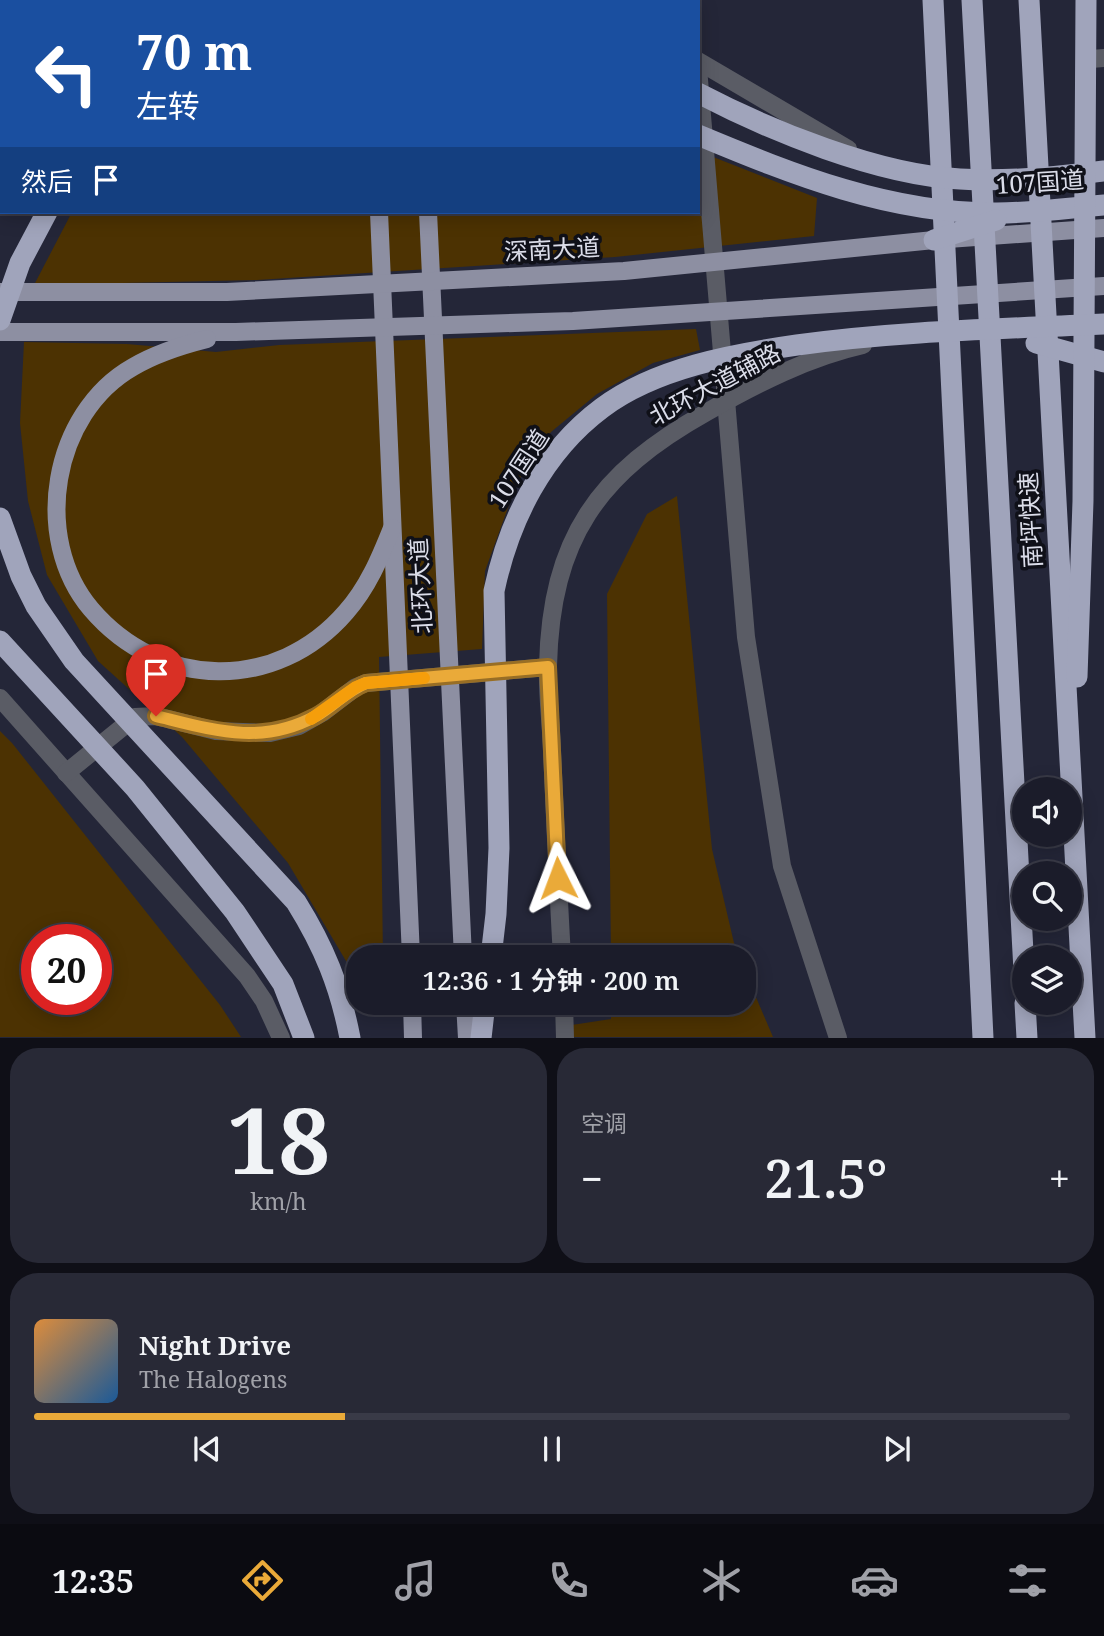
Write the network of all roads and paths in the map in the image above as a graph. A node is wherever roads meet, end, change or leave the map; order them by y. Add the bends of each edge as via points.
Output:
1 (933, 0) edge
2 (949, 0) edge
3 (972, 0) edge
4 (1029, 0) edge
5 (1077, 0) edge
6 (1086, 0) edge
7 (936, 44) junction
8 (1098, 59) edge
9 (700, 62) edge
10 (700, 92) edge
11 (700, 94) edge
12 (700, 136) edge
13 (876, 164) junction
14 (1100, 171) edge
15 (1104, 205) edge
16 (1018, 212) junction
17 (46, 214) edge
18 (379, 214) edge
19 (428, 214) edge
20 (1104, 228) edge
21 (934, 240) junction
22 (1104, 286) edge
23 (0, 292) edge
24 (0, 320) edge
25 (1104, 324) edge
26 (972, 330) junction
27 (0, 332) edge
28 (236, 332) junction
29 (922, 332) junction
30 (1104, 362) edge
31 (0, 519) edge
32 (392, 528) junction
33 (0, 641) edge
34 (548, 667) junction
35 (0, 698) edge
36 (66, 773) junction
37 (1071, 777) joint
38 (1075, 847) edge
39 (411, 945) edge
40 (462, 945) edge
41 (492, 945) edge
42 (561, 945) edge
43 (1023, 945) edge
44 (412, 1015) edge
45 (466, 1015) edge
46 (484, 1015) edge
47 (564, 1015) edge
48 (1026, 1015) edge
49 (281, 1038) edge
50 (304, 1038) edge
51 (350, 1038) edge
52 (413, 1038) edge
53 (467, 1038) edge
54 (481, 1038) edge
55 (565, 1038) edge
56 (838, 1038) edge
57 (983, 1038) edge
58 (1027, 1038) edge
59 (1085, 1038) edge

1 - 7 highway
2 - 7 highway
3 - 43 highway, 南坪快速
4 - 37 highway, 南坪快速
5 - 8 street
6 - 37 highway via 1083,501
7 - 57 highway
8 - 14 street
9 - 13 street
10 - 56 street via 746,636 782,866
11 - 13 highway via 776,130
12 - 16 highway, 107国道 via 804,178 882,201 974,213
13 - 14 highway via 961,179
15 - 16 highway, 107国道
16 - 21 highway
17 - 24 highway via 20,263
18 - 32 main road, 北环大道
19 - 40 main road, 北环大道
20 - 21 main road, 深南大道
21 - 23 main road, 深南大道 via 624,271 227,292
22 - 28 main road via 573,321
25 - 26 highway, 107国道
26 - 29 highway, 107国道
26 - 30 highway
27 - 28 main road
28 - 32 main road via 183,345 132,367 88,408 72,436 61,466 57,529 68,570 89,607 115,634 144,654 185,669 228,672 273,663 310,644 346,612 373,574
29 - 34 street, 北环大道辅路 via 840,350 738,394 679,428 612,481 584,518 563,562 552,612
29 - 41 highway, 107国道 via 758,350 679,370 604,407 544,468 510,533 494,591 500,811
31 - 51 highway via 31,596 68,653 296,902 331,967
32 - 39 main road, 北环大道
33 - 50 highway via 135,788 235,912 283,984
34 - 36 street via 366,683 299,726 270,733 238,734 156,716 135,717
34 - 42 street, 北环大道辅路
35 - 36 street
36 - 49 street via 247,976
38 - 59 highway, 南坪快速
44 - 52 main road
45 - 53 main road
46 - 54 highway
47 - 55 street
48 - 58 highway

